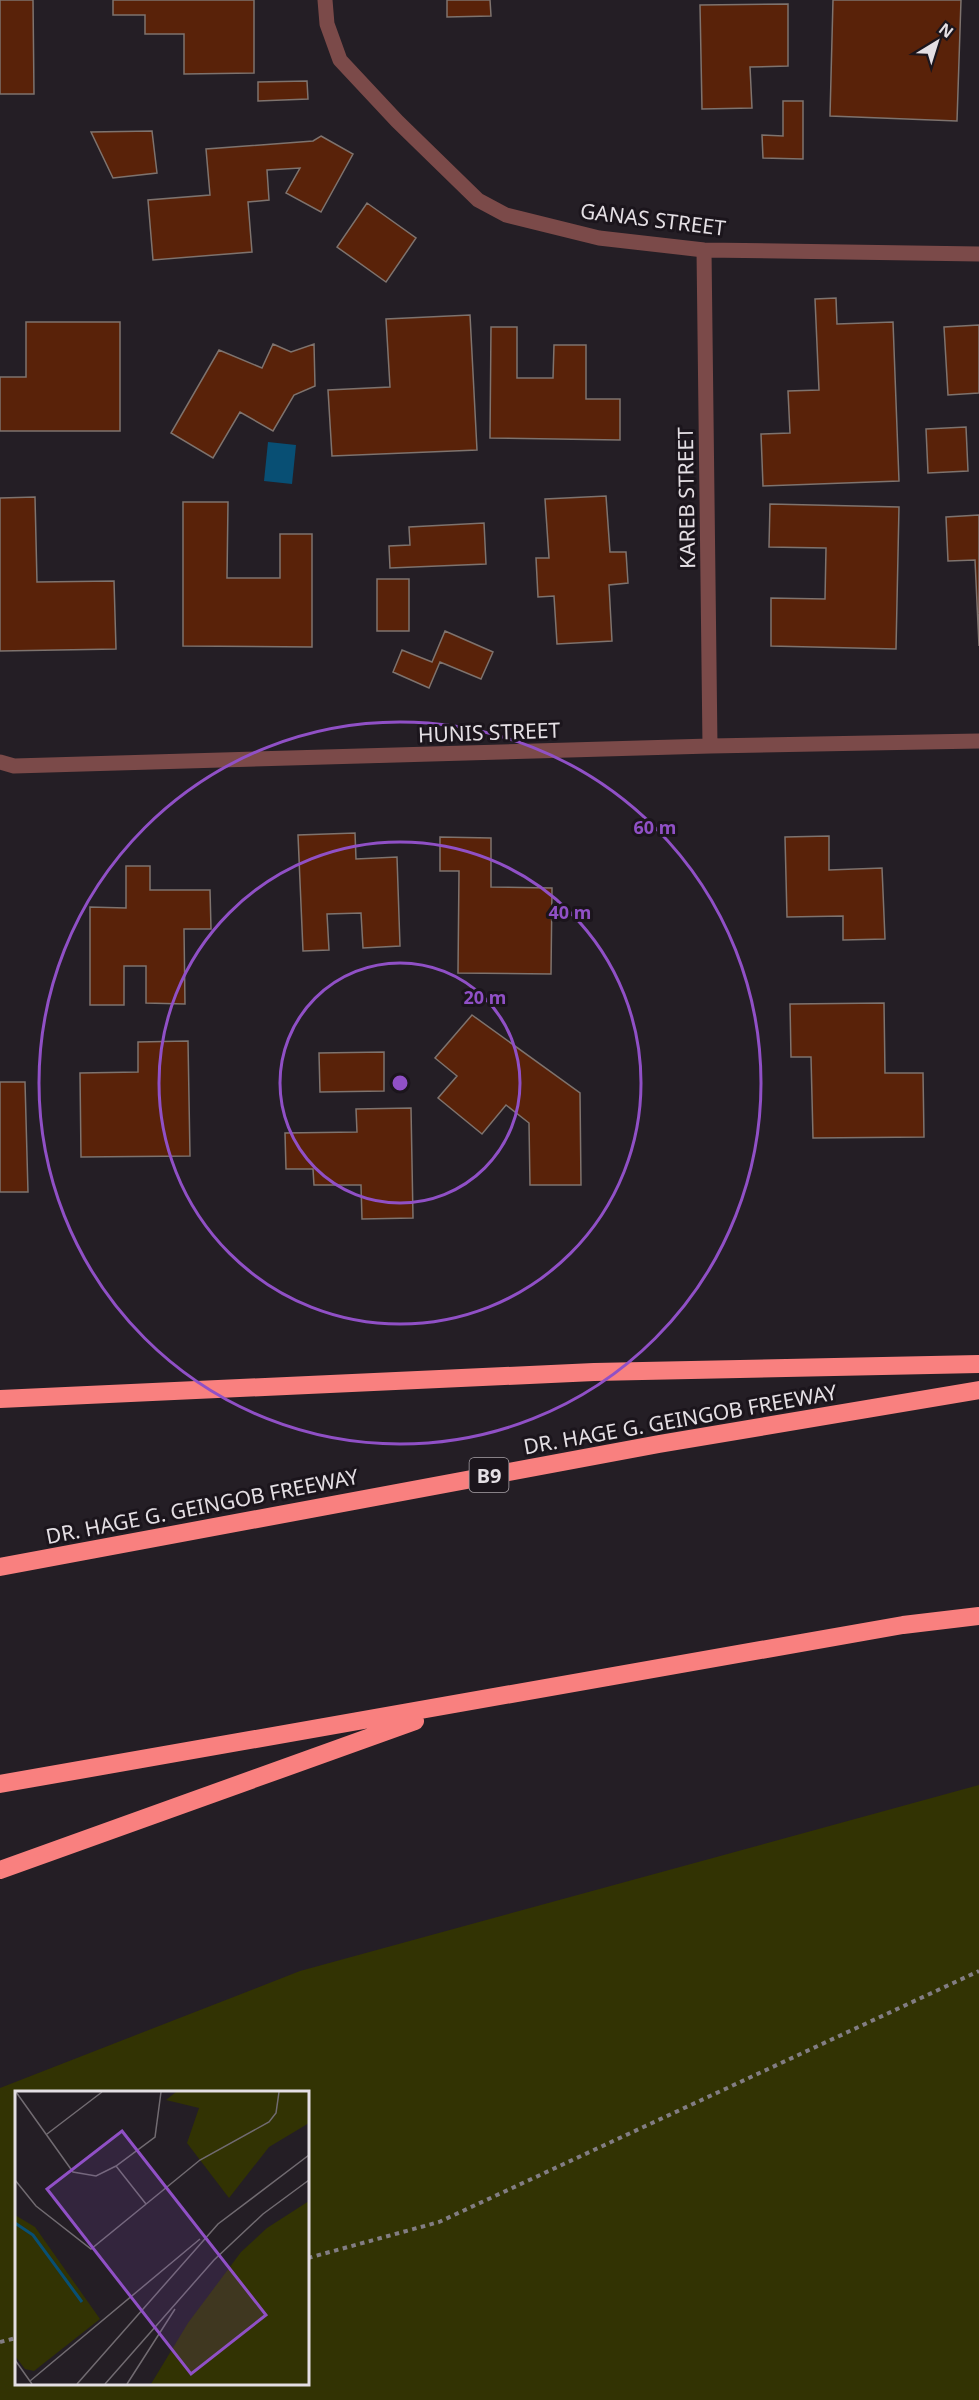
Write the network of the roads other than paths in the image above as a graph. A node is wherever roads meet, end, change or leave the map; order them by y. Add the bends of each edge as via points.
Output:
1 (326, 0) edge
2 (704, 250) junction
3 (979, 254) edge
4 (979, 741) edge
5 (710, 746) junction
6 (0, 762) edge
7 (979, 1364) edge
8 (979, 1390) edge
9 (0, 1399) edge
10 (0, 1567) edge
11 (979, 1616) edge
12 (462, 1704) junction
13 (0, 1784) edge
14 (0, 1870) edge

1 - 2 street, GANAS STREET via 327,24 340,60 478,200 506,215 599,238
2 - 3 street, GANAS STREET
2 - 5 street, KAREB STREET
4 - 5 street, HUNIS STREET
5 - 6 street, HUNIS STREET via 14,766
7 - 9 highway via 594,1372
8 - 10 highway, DR. HAGE G. GEINGOB FREEWAY / B9 via 636,1448
11 - 12 highway via 903,1625
12 - 13 highway
12 - 14 highway

